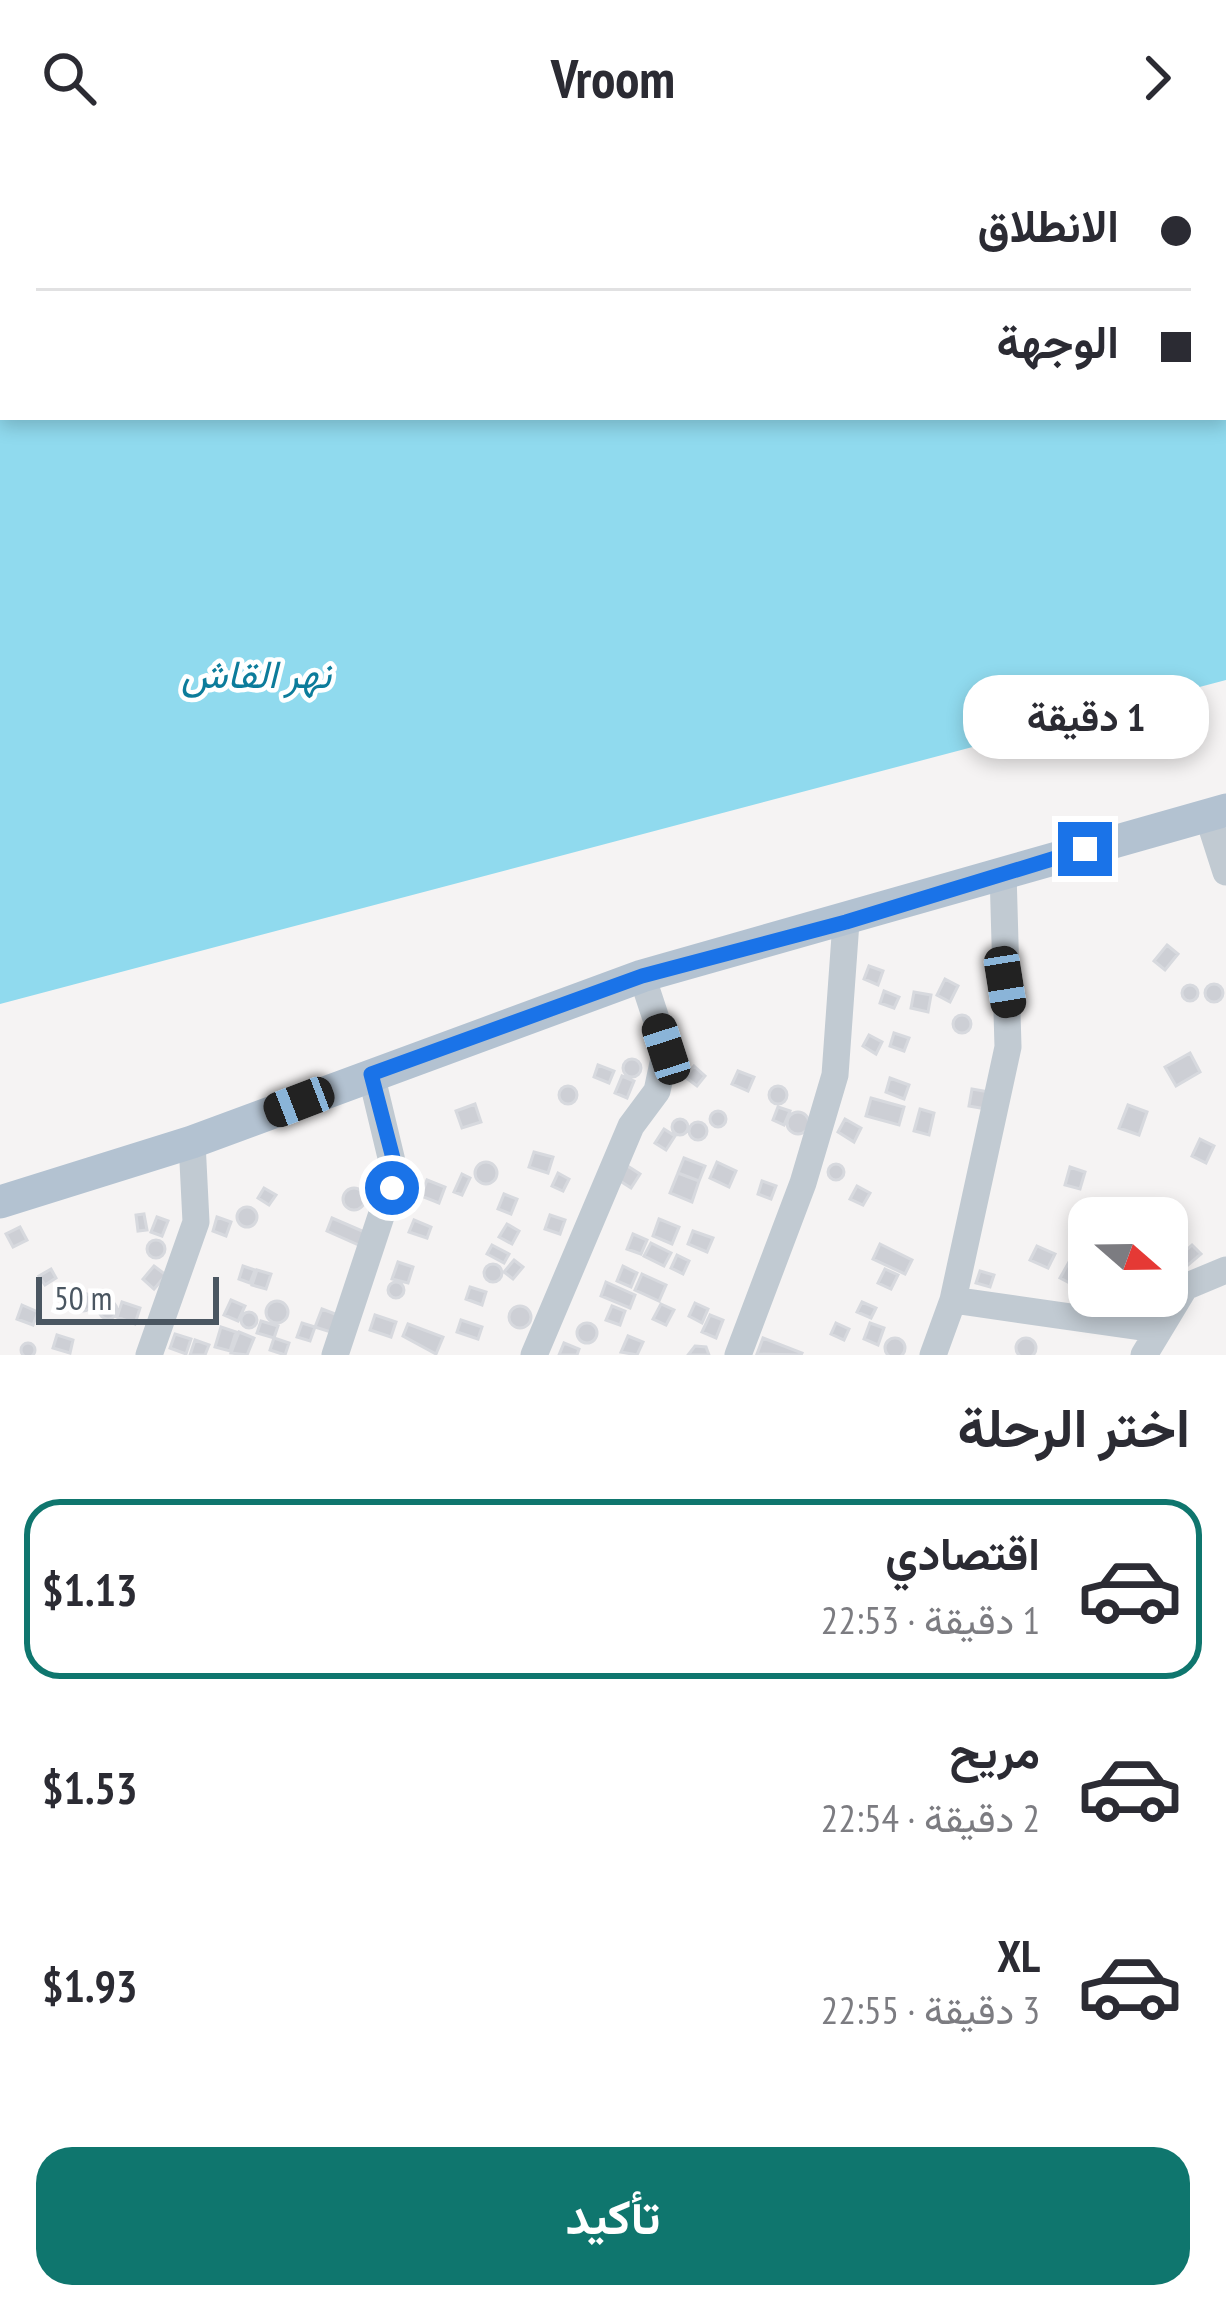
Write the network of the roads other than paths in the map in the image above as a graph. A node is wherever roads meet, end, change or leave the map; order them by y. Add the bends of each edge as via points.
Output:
1 (1217, 813) edge
2 (1003, 872) junction
3 (1226, 872) edge
4 (846, 922) junction
5 (642, 976) junction
6 (371, 1074) junction
7 (192, 1142) junction
8 (0, 1202) edge
9 (1226, 1270) edge
10 (952, 1300) junction
11 (1149, 1342) edge
12 (149, 1355) edge
13 (335, 1355) edge
14 (534, 1355) edge
15 (738, 1355) edge
16 (933, 1355) edge

1 - 2 main road
1 - 3 street
2 - 4 main road
2 - 10 street via 1008,1047
4 - 5 main road
4 - 15 street via 836,1075
5 - 6 main road
5 - 14 street via 666,1049 657,1091 631,1126
6 - 7 main road
6 - 13 street via 395,1174
7 - 8 main road
7 - 12 street via 196,1222
9 - 11 street via 1185,1287
10 - 11 street
10 - 16 street

